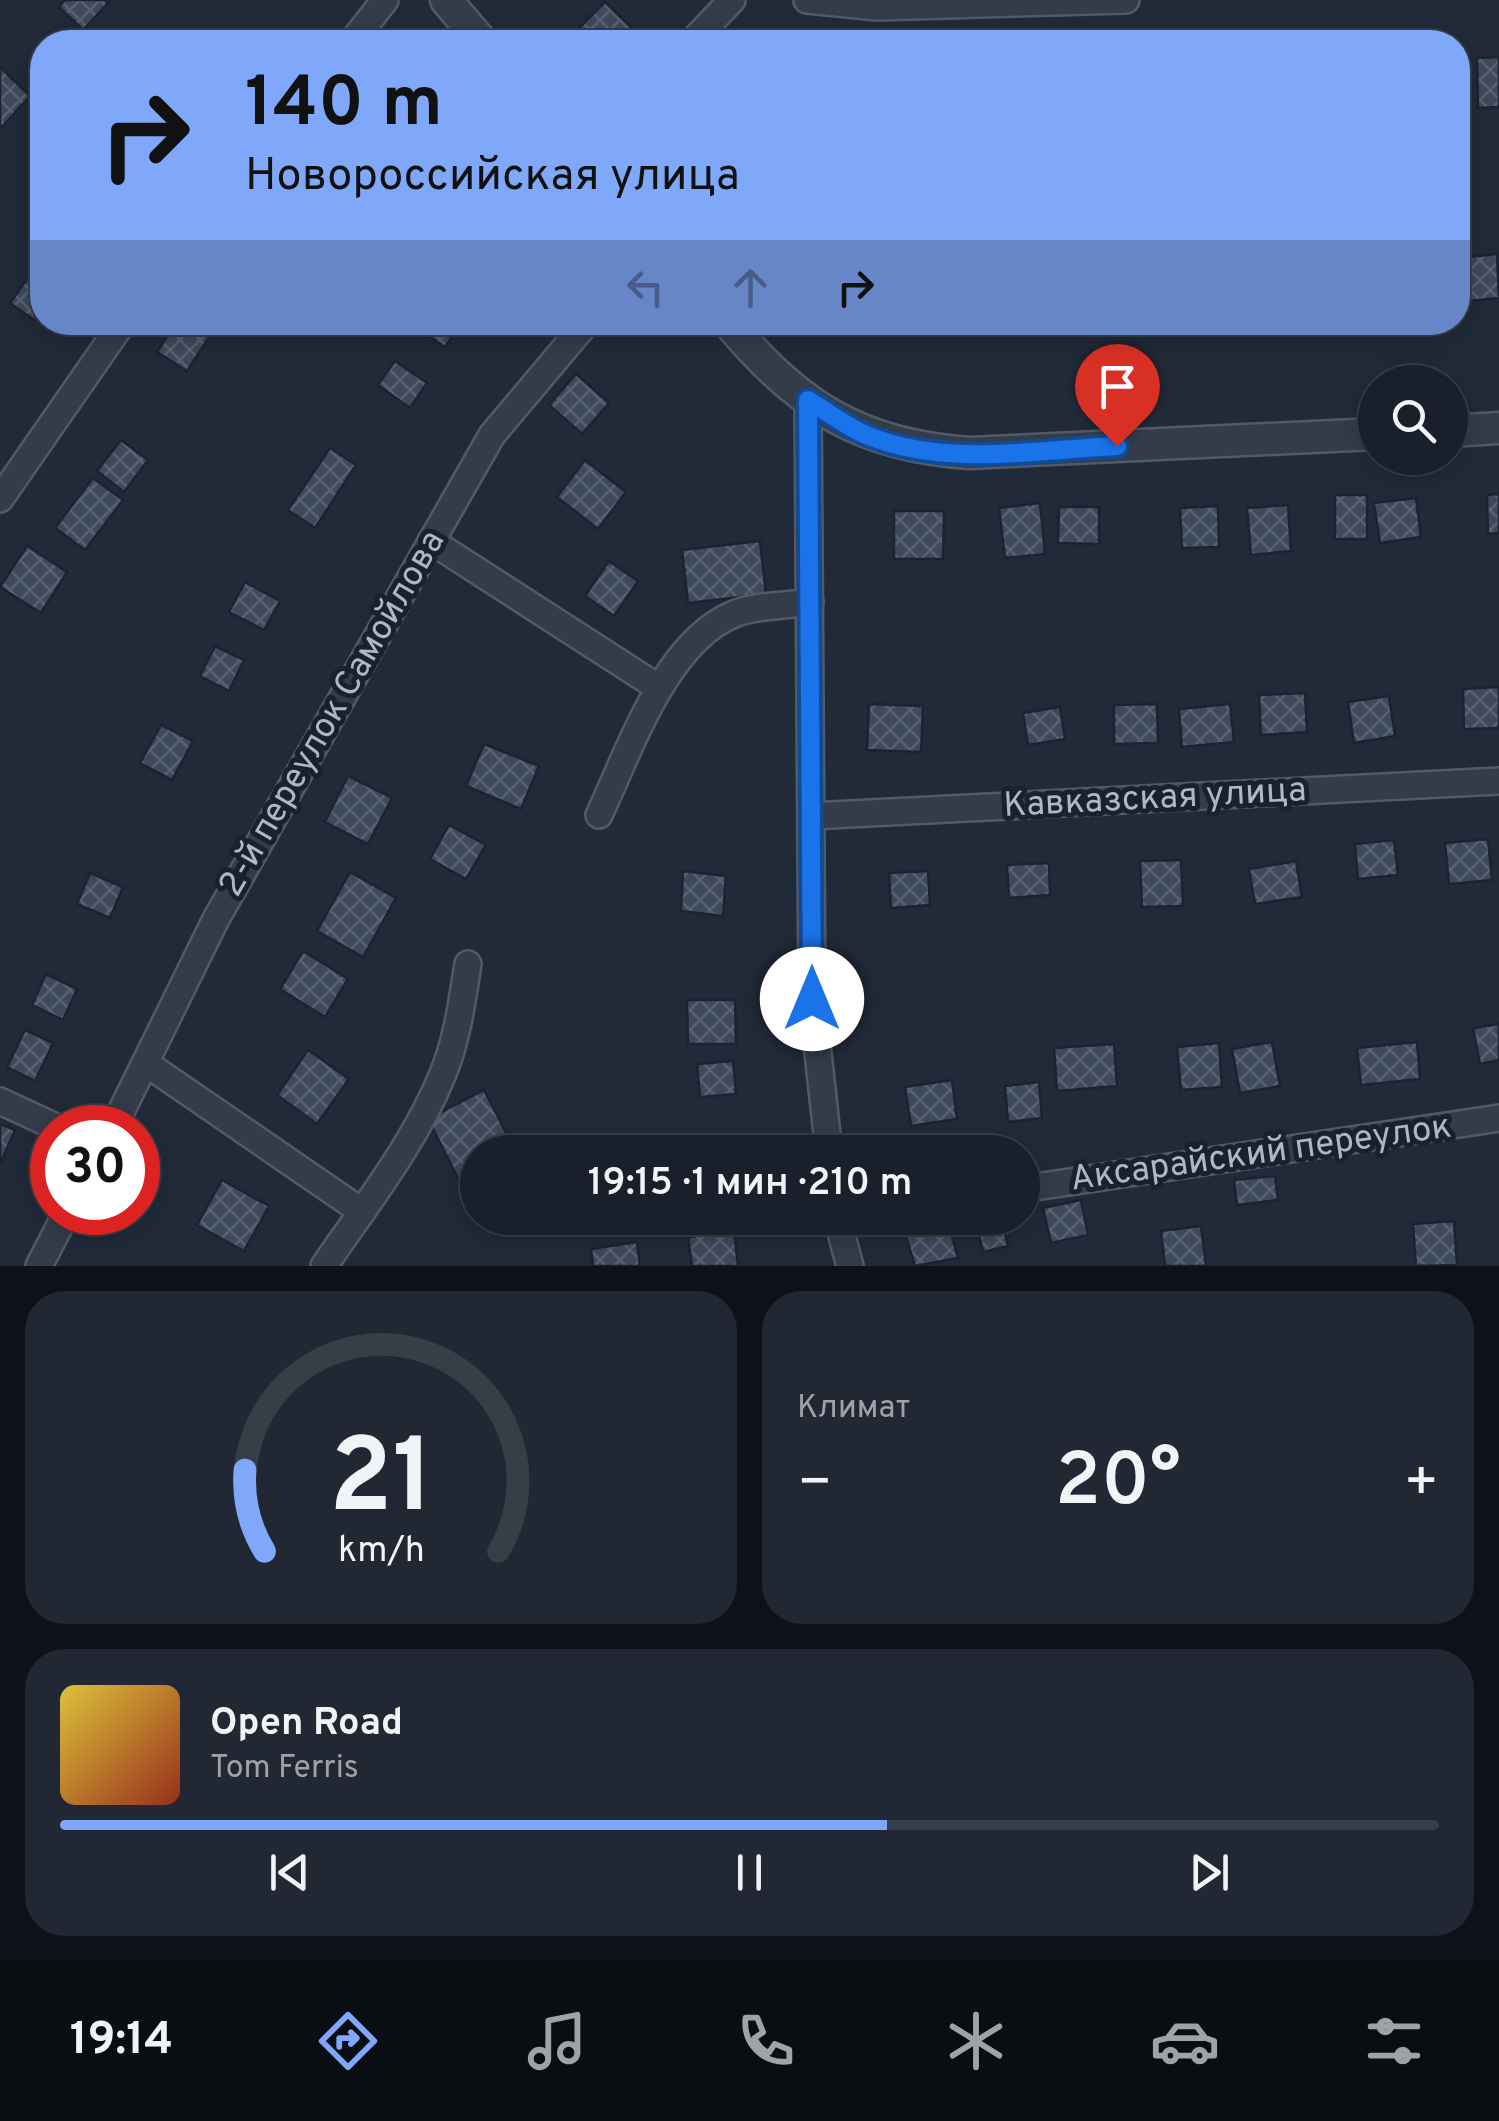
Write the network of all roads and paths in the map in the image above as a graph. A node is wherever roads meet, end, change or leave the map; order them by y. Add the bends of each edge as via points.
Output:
1 (385, 0) edge
2 (446, 0) edge
3 (732, 0) edge
4 (807, 0) edge
5 (1126, 0) edge
6 (361, 30) edge
7 (472, 30) edge
8 (703, 30) edge
9 (115, 335) edge
10 (576, 335) edge
11 (741, 335) edge
12 (808, 400) junction
13 (1499, 428) edge
14 (1468, 430) edge
15 (1358, 435) edge
16 (0, 499) edge
17 (432, 541) junction
18 (810, 602) junction
19 (659, 688) junction
20 (1499, 782) edge
21 (598, 814) dead end
22 (811, 816) junction
23 (468, 964) dead end
24 (147, 1064) junction
25 (0, 1101) edge
26 (125, 1105) edge
27 (30, 1115) edge
28 (1499, 1118) edge
29 (827, 1135) edge
30 (1040, 1186) edge
31 (361, 1211) junction
32 (56, 1235) edge
33 (842, 1235) edge
34 (39, 1266) edge
35 (324, 1266) edge
36 (850, 1266) edge

1 - 6 street
2 - 7 street
3 - 8 street
4 - 5 street via 876,7
9 - 16 street
10 - 17 street, 2-й переулок Самойлова via 492,435
11 - 12 street
12 - 15 street via 868,436 914,450
12 - 18 street
13 - 14 street
17 - 19 street
17 - 24 street, 2-й переулок Самойлова via 216,920
18 - 19 street via 735,613 697,638
18 - 22 street
19 - 21 street
20 - 22 street, Кавказская улица
22 - 29 street via 812,999
23 - 31 street via 442,1077
24 - 26 street, 2-й переулок Самойлова
24 - 31 street
25 - 27 street
28 - 30 street, Аксарайский переулок
31 - 35 street
32 - 34 street
33 - 36 street

